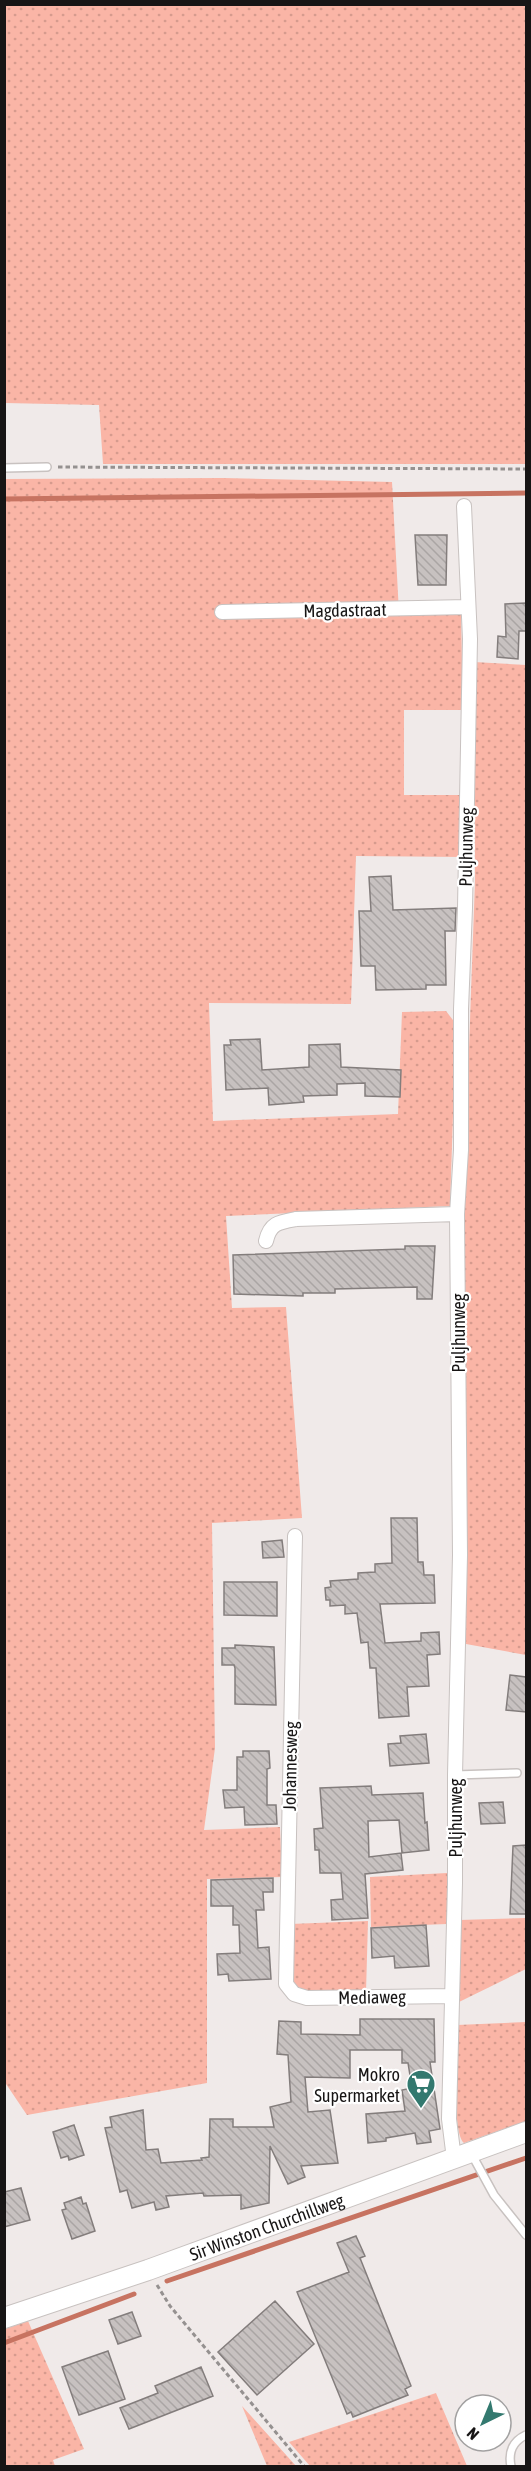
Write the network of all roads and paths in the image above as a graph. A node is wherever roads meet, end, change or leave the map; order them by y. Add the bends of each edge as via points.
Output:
1 (47, 467) joint
2 (4, 468) edge
3 (526, 469) edge
4 (464, 506) dead end
5 (468, 607) junction
6 (222, 612) dead end
7 (457, 1214) junction
8 (266, 1241) dead end
9 (295, 1536) dead end
10 (517, 1773) dead end
11 (455, 1775) junction
12 (294, 1994) joint
13 (451, 1996) junction
14 (526, 2132) edge
15 (467, 2159) junction
16 (526, 2235) edge
17 (148, 2270) junction
18 (4, 2318) edge
19 (526, 2435) edge
20 (304, 2466) edge
21 (511, 2466) edge

1 - 2 lane
1 - 3 path
4 - 5 street, Puljhunweg
5 - 6 street, Magdastraat
5 - 7 street, Puljhunweg
7 - 8 street via 296,1219 278,1222 269,1229
7 - 11 street, Puljhunweg via 460,1555
9 - 12 street, Johannesweg via 286,1984
10 - 11 lane
11 - 13 street, Puljhunweg
12 - 13 street, Mediaweg via 307,1998
13 - 15 street, Puljhunweg via 449,2119
14 - 15 street, Sir Winston Churchillweg
15 - 16 lane
15 - 17 street, Sir Winston Churchillweg via 354,2193
17 - 18 street, Sir Winston Churchillweg
17 - 20 path via 170,2306
19 - 21 lane via 512,2446

